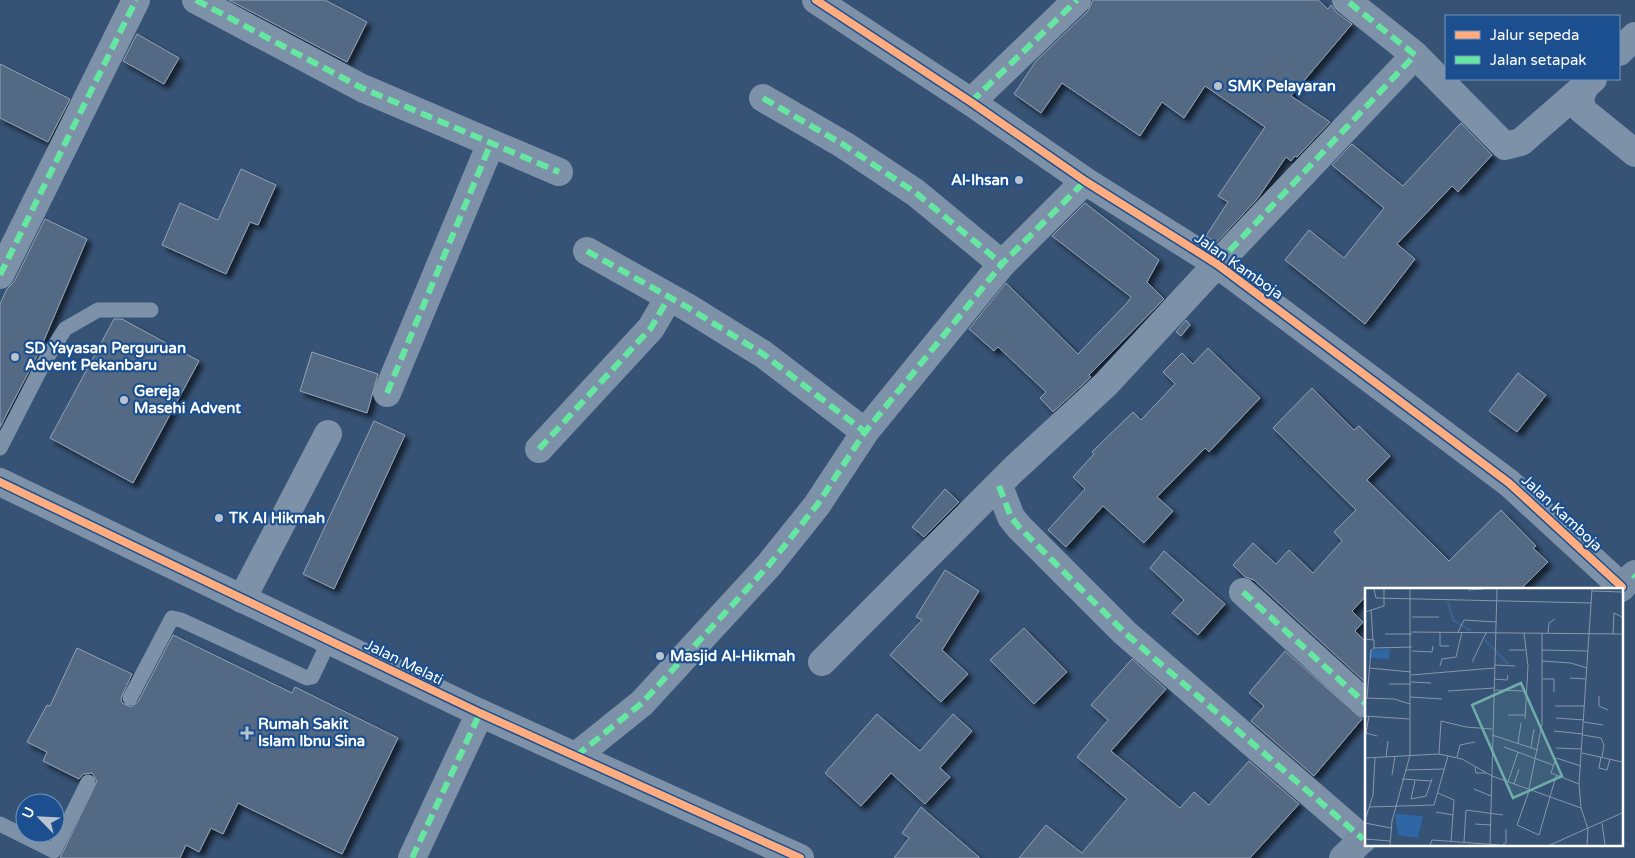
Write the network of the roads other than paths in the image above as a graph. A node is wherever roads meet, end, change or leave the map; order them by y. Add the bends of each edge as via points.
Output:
1 (136, 0) edge
2 (196, 0) edge
3 (816, 0) edge
4 (1077, 0) edge
5 (1346, 0) edge
6 (1635, 36) edge
7 (1620, 51) edge
8 (1415, 55) junction
9 (1589, 83) edge
10 (763, 98) dead end
11 (971, 102) junction
12 (491, 143) junction
13 (1635, 153) edge
14 (559, 172) dead end
15 (1085, 181) junction
16 (587, 252) dead end
17 (1002, 264) junction
18 (1216, 264) junction
19 (0, 275) edge
20 (669, 297) junction
21 (151, 310) dead end
22 (387, 393) dead end
23 (865, 432) junction
24 (328, 434) dead end
25 (0, 448) edge
26 (539, 449) dead end
27 (0, 482) edge
28 (999, 486) junction
29 (1629, 580) edge
30 (1243, 592) dead end
31 (242, 599) junction
32 (329, 641) junction
33 (822, 662) dead end
34 (130, 698) dead end
35 (1365, 703) edge
36 (480, 713) junction
37 (576, 756) junction
38 (88, 782) dead end
39 (0, 824) edge
40 (1365, 838) edge
41 (52, 854) edge
42 (412, 858) edge
43 (800, 858) edge
44 (1343, 858) edge

1 - 19 street
2 - 12 street via 362,88
3 - 11 street, Jalan Kamboja
4 - 11 street
5 - 8 street
6 - 7 street
8 - 9 street via 1505,146 1521,142
8 - 18 street
9 - 13 street via 1580,98 1582,110
10 - 17 street via 844,145 916,193
11 - 15 street, Jalan Kamboja
12 - 14 street
12 - 22 street
15 - 17 street
15 - 18 street, Jalan Kamboja
16 - 20 street
17 - 23 street
18 - 28 street via 1106,384
18 - 29 street, Jalan Kamboja via 1509,483
20 - 23 street via 763,354
20 - 26 street via 651,328
21 - 25 lane via 98,310 65,329
23 - 37 street via 817,506 769,565 642,703
24 - 31 street
27 - 31 street, Jalan Melati
28 - 33 street
28 - 40 street via 1019,527 1125,633
30 - 35 street
31 - 32 street, Jalan Melati
32 - 34 lane via 312,677 307,678 172,618
32 - 36 street, Jalan Melati
36 - 37 street, Jalan Melati
36 - 42 street
37 - 43 street, Jalan Melati
38 - 41 lane
39 - 41 lane
40 - 44 main road

